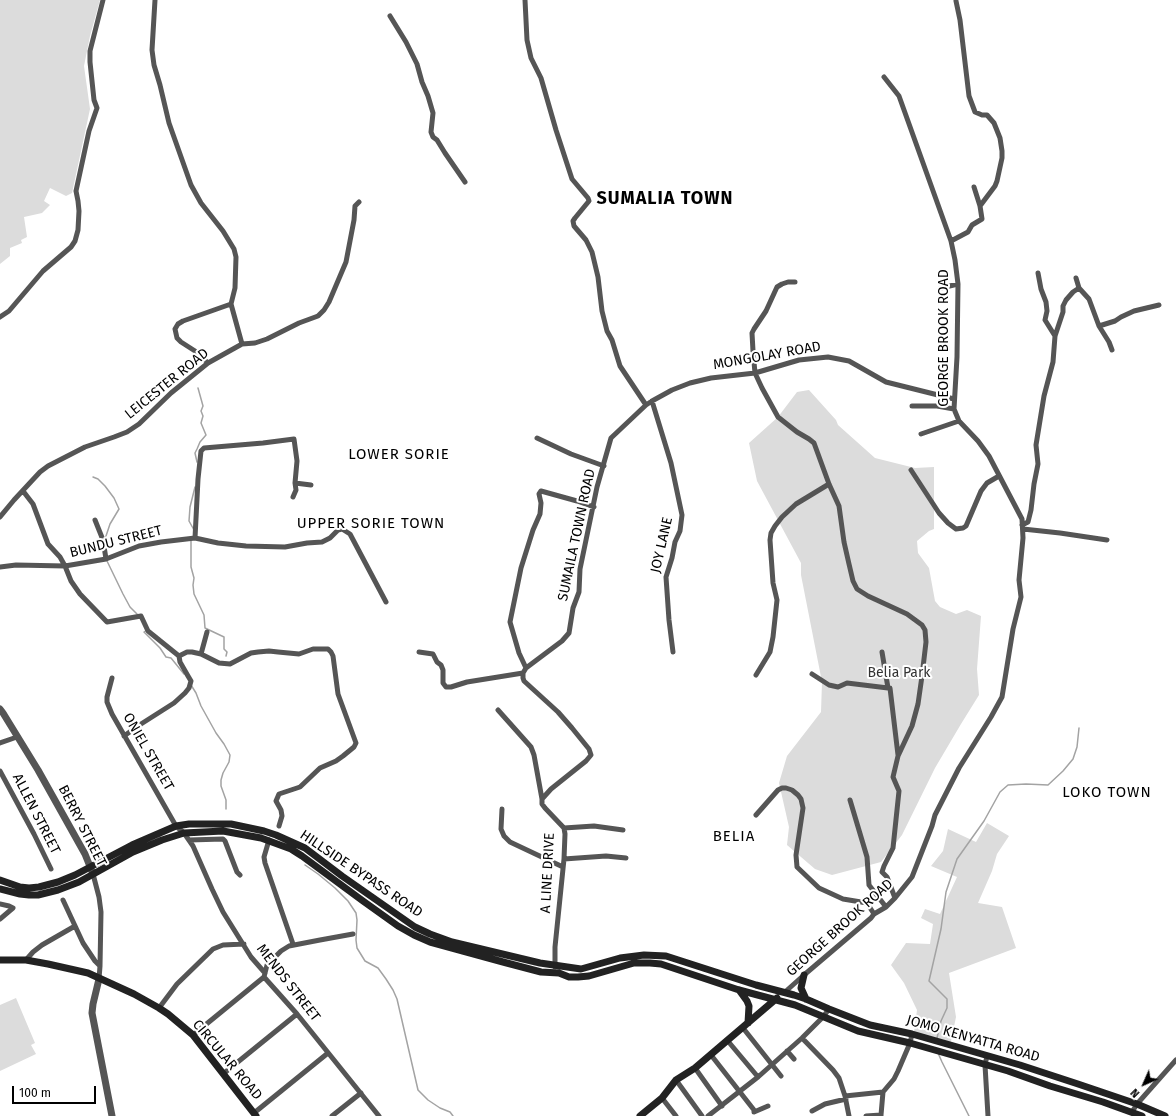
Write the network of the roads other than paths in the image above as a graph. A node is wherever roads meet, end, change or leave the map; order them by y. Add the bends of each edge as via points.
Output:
1 (103, 0) edge
2 (155, 0) edge
3 (525, 0) edge
4 (956, 1) edge
5 (390, 16) dead end
6 (884, 77) dead end
7 (465, 182) dead end
8 (974, 187) dead end
9 (359, 202) dead end
10 (980, 206) junction
11 (951, 241) junction
12 (1038, 273) dead end
13 (1076, 278) dead end
14 (795, 282) dead end
15 (958, 284) junction
16 (941, 288) dead end
17 (1080, 288) junction
18 (231, 304) junction
19 (1159, 305) dead end
20 (0, 317) edge
21 (1099, 326) junction
22 (1055, 336) junction
23 (242, 344) junction
24 (1112, 350) dead end
25 (208, 363) junction
26 (755, 373) junction
27 (954, 399) junction
28 (652, 400) junction
29 (646, 404) junction
30 (912, 406) dead end
31 (954, 409) junction
32 (959, 421) junction
33 (921, 434) dead end
34 (537, 438) dead end
35 (604, 466) junction
36 (911, 470) dead end
37 (999, 476) junction
38 (295, 482) junction
39 (829, 484) junction
40 (311, 485) dead end
41 (23, 491) junction
42 (293, 497) dead end
43 (594, 507) junction
44 (0, 516) edge
45 (95, 520) dead end
46 (1022, 527) junction
47 (194, 538) junction
48 (1108, 540) dead end
49 (106, 559) junction
50 (65, 566) junction
51 (0, 567) edge
52 (386, 602) dead end
53 (207, 632) dead end
54 (419, 652) dead end
55 (673, 652) dead end
56 (882, 652) dead end
57 (201, 654) junction
58 (179, 656) junction
59 (525, 670) junction
60 (812, 674) dead end
61 (756, 675) dead end
62 (112, 678) dead end
63 (888, 688) junction
64 (0, 710) edge
65 (498, 710) dead end
66 (124, 736) junction
67 (17, 737) junction
68 (0, 743) edge
69 (898, 756) junction
70 (0, 771) edge
71 (542, 799) junction
72 (850, 800) dead end
73 (502, 809) dead end
74 (756, 815) dead end
75 (176, 826) junction
76 (278, 826) dead end
77 (564, 828) junction
78 (623, 830) dead end
79 (184, 833) junction
80 (189, 840) junction
81 (269, 840) junction
82 (626, 858) dead end
83 (564, 859) junction
84 (563, 867) junction
85 (51, 869) dead end
86 (92, 870) junction
87 (240, 875) dead end
88 (0, 880) edge
89 (0, 889) edge
90 (895, 898) junction
91 (63, 900) dead end
92 (0, 904) edge
93 (886, 907) junction
94 (874, 914) junction
95 (0, 919) edge
96 (75, 926) junction
97 (353, 934) dead end
98 (244, 944) junction
99 (293, 944) junction
100 (0, 960) edge
101 (26, 960) junction
102 (100, 966) junction
103 (555, 966) junction
104 (559, 973) junction
105 (265, 975) junction
106 (804, 975) junction
107 (100, 979) junction
108 (739, 990) junction
109 (786, 992) junction
110 (806, 999) junction
111 (776, 1000) junction
112 (159, 1008) junction
113 (829, 1009) junction
114 (297, 1014) junction
115 (823, 1017) junction
116 (848, 1017) junction
117 (745, 1026) junction
118 (844, 1026) junction
119 (912, 1034) junction
120 (192, 1035) junction
121 (802, 1038) junction
122 (728, 1040) junction
123 (910, 1043) junction
124 (787, 1051) junction
125 (328, 1053) junction
126 (711, 1055) junction
127 (987, 1056) junction
128 (794, 1059) dead end
129 (1176, 1060) edge
130 (771, 1065) junction
131 (985, 1065) junction
132 (695, 1068) junction
133 (223, 1074) junction
134 (781, 1076) dead end
135 (758, 1077) junction
136 (676, 1080) junction
137 (739, 1092) junction
138 (883, 1092) junction
139 (361, 1093) junction
140 (846, 1097) junction
141 (662, 1098) junction
142 (1137, 1104) junction
143 (722, 1106) junction
144 (768, 1106) dead end
145 (812, 1111) dead end
146 (1132, 1112) junction
147 (255, 1114) edge
148 (881, 1115) edge
149 (112, 1116) edge
150 (332, 1116) edge
151 (379, 1116) edge
152 (640, 1116) edge
153 (676, 1116) edge
154 (702, 1116) edge
155 (708, 1116) edge
156 (849, 1116) edge
157 (866, 1116) edge
158 (988, 1116) edge
159 (1142, 1116) edge
160 (1165, 1116) edge

1 - 20 street via 90,51 94,100 97,108 89,131 76,191 79,212 75,242 43,271 9,311
2 - 18 street via 152,50 154,65 169,123 191,185 234,249 236,274
3 - 29 street via 531,58 541,78 572,179 589,201 575,218 574,226 592,252 607,332 620,366
4 - 10 street via 969,96 975,112 987,116 994,123 1002,151 995,186
5 - 7 street via 406,42 428,96 433,113 433,136
6 - 11 street, GEORGE BROOK ROAD via 899,96
8 - 10 street
9 - 23 street, LEICESTER ROAD via 355,206 346,262 324,310 318,316 267,339
10 - 11 street via 981,220 968,232
11 - 15 street, GEORGE BROOK ROAD
12 - 22 street via 1046,302 1045,320
13 - 17 street
14 - 26 street via 777,287 766,311 754,328 752,333
15 - 16 street
15 - 27 street, GEORGE BROOK ROAD
17 - 21 street via 1089,299
17 - 22 street via 1066,300
18 - 23 street
18 - 25 street via 184,321 175,329 177,338
19 - 21 street via 1134,311
21 - 24 street
22 - 46 street via 1053,362 1036,445 1038,464 1031,510 1028,522
23 - 25 street, LEICESTER ROAD
25 - 41 street, LEICESTER ROAD via 171,393 139,424 127,432 85,447 48,466
26 - 27 street, MONGOLAY ROAD via 799,360 832,357 849,361 886,382
26 - 28 street, MONGOLAY ROAD via 690,383
26 - 39 street via 778,417 814,443
27 - 31 street, GEORGE BROOK ROAD
28 - 29 street, SUMAILA TOWN ROAD
28 - 55 street, JOY LANE via 671,463 682,515 680,531 666,577
29 - 35 street, SUMAILA TOWN ROAD via 611,438
30 - 31 street
31 - 32 street, GEORGE BROOK ROAD
32 - 33 street
32 - 37 street, GEORGE BROOK ROAD via 989,456
34 - 35 street
35 - 43 street, SUMAILA TOWN ROAD
36 - 37 street via 948,523 959,529 966,526 983,487
37 - 46 street, GEORGE BROOK ROAD via 1022,519
38 - 40 street
38 - 42 street via 296,490
38 - 47 street via 297,461 294,439 204,448 201,450
39 - 61 street via 796,504 771,532 773,583 777,600 770,652
39 - 69 street via 839,506 844,542 857,589 907,614 925,630 926,642 918,704 912,726
41 - 44 street, LEICESTER ROAD
41 - 50 street via 33,504 48,544
43 - 59 street, SUMAILA TOWN ROAD via 569,633
43 - 59 street via 541,491 539,494 540,514 520,568 510,622
45 - 49 street via 103,540
46 - 48 street
46 - 90 street, GEORGE BROOK ROAD via 1019,580 1021,597 1002,697 959,768 935,815 912,877
47 - 49 street, BUNDU STREET via 139,546
47 - 52 street, BUNDU STREET via 246,546 285,547 322,542 342,529 350,534
49 - 50 street, BUNDU STREET
50 - 51 street, BUNDU STREET
50 - 58 street via 80,594 107,622 141,616 148,631
53 - 57 street
54 - 59 street via 432,654 441,665 443,683 446,687
56 - 63 street
57 - 58 street via 187,652
57 - 76 street via 219,663 230,664 252,654 269,651 299,654 313,649 328,649 332,656 338,694 356,743 336,761 320,768 300,788 279,794 276,801 282,816
58 - 66 street via 190,681 190,688 174,704
59 - 71 street via 524,681 558,712 589,749 590,755
60 - 63 street via 829,685 838,687 847,683
62 - 66 street, ONIEL STREET via 106,702
63 - 69 street
64 - 67 street, BERRY STREET
65 - 71 street via 531,747
66 - 75 street, ONIEL STREET
67 - 68 street
67 - 86 street, BERRY STREET via 38,770
69 - 90 street via 893,777 899,791 896,834 893,848 882,872 887,877
70 - 85 street, ALLEN STREET
71 - 77 street, A LINE DRIVE via 545,808
72 - 93 street via 867,857 869,886
73 - 84 street via 501,829 510,842
74 - 94 street via 782,788 792,790 798,795 803,808 796,855 797,867 819,888 843,899 867,903
75 - 79 street, ONIEL STREET
75 - 86 main road, HILLSIDE BYPASS ROAD via 132,845
75 - 103 main road, HILLSIDE BYPASS ROAD via 231,824 276,835 304,848 415,927 452,942
77 - 78 street via 594,826
77 - 83 street, A LINE DRIVE
79 - 80 street, MENDS STREET
79 - 81 main road, HILLSIDE BYPASS ROAD via 223,832
79 - 86 main road, HILLSIDE BYPASS ROAD
80 - 87 street via 222,839
80 - 98 street, MENDS STREET via 223,912
81 - 99 street via 265,862
81 - 104 main road, HILLSIDE BYPASS ROAD via 302,856 414,935 430,942 541,972
82 - 83 street via 606,856
83 - 84 street, A LINE DRIVE
84 - 103 street, A LINE DRIVE
86 - 88 main road, HILLSIDE BYPASS ROAD via 39,887 20,887
86 - 89 main road, HILLSIDE BYPASS ROAD via 79,882 58,890 29,895
86 - 102 street, BERRY STREET via 101,912
90 - 93 street, GEORGE BROOK ROAD
91 - 96 street
92 - 95 street via 13,908
93 - 94 street, GEORGE BROOK ROAD
94 - 106 street, GEORGE BROOK ROAD
96 - 101 street via 42,945
96 - 102 street via 87,950
97 - 99 street
98 - 105 street, MENDS STREET
98 - 112 street via 223,945 213,949 177,984
99 - 105 street via 277,954 268,965
100 - 101 main road, CIRCULAR ROAD
101 - 107 main road, CIRCULAR ROAD via 81,972
102 - 107 street
103 - 104 street
103 - 109 main road, HILLSIDE BYPASS ROAD via 581,969 620,958 666,956
104 - 108 main road, HILLSIDE BYPASS ROAD via 578,977 634,963 661,964
105 - 114 street, MENDS STREET
105 - 120 street
106 - 109 street, GEORGE BROOK ROAD
106 - 110 main road via 801,988
107 - 112 main road, CIRCULAR ROAD
107 - 149 street via 92,1004 92,1013
108 - 111 main road, HILLSIDE BYPASS ROAD
108 - 117 main road via 749,1006
109 - 110 main road, JOMO KENYATTA ROAD
109 - 111 main road
110 - 113 main road, JOMO KENYATTA ROAD
111 - 115 main road, JOMO KENYATTA ROAD
111 - 117 main road
112 - 120 main road, CIRCULAR ROAD
113 - 115 street
113 - 116 main road, JOMO KENYATTA ROAD
114 - 125 street, MENDS STREET
114 - 133 street
115 - 118 main road, JOMO KENYATTA ROAD
115 - 121 street
116 - 118 main road
116 - 119 main road, JOMO KENYATTA ROAD via 870,1025
117 - 122 main road
117 - 130 street
118 - 123 main road, JOMO KENYATTA ROAD
119 - 123 street
119 - 127 main road, JOMO KENYATTA ROAD
120 - 133 main road, CIRCULAR ROAD
121 - 124 street
121 - 140 street via 839,1078
122 - 126 main road
122 - 135 street
123 - 131 main road, JOMO KENYATTA ROAD
123 - 138 street via 894,1079
124 - 128 street
124 - 130 street
125 - 139 street, MENDS STREET
125 - 147 street
126 - 132 main road
126 - 137 street
127 - 131 street
127 - 142 main road, JOMO KENYATTA ROAD
129 - 142 street
130 - 134 street
130 - 135 street
131 - 146 main road, JOMO KENYATTA ROAD
131 - 158 street
132 - 136 main road
132 - 143 street
133 - 147 main road, CIRCULAR ROAD
135 - 137 street
136 - 141 main road
136 - 154 street
137 - 143 street
137 - 144 street via 754,1112
138 - 140 street
138 - 148 street
139 - 150 street
139 - 151 street, MENDS STREET
140 - 145 street
140 - 156 street
141 - 152 main road
141 - 153 street
142 - 146 street
142 - 160 main road, JOMO KENYATTA ROAD
143 - 155 street
146 - 159 main road, JOMO KENYATTA ROAD
148 - 157 street

